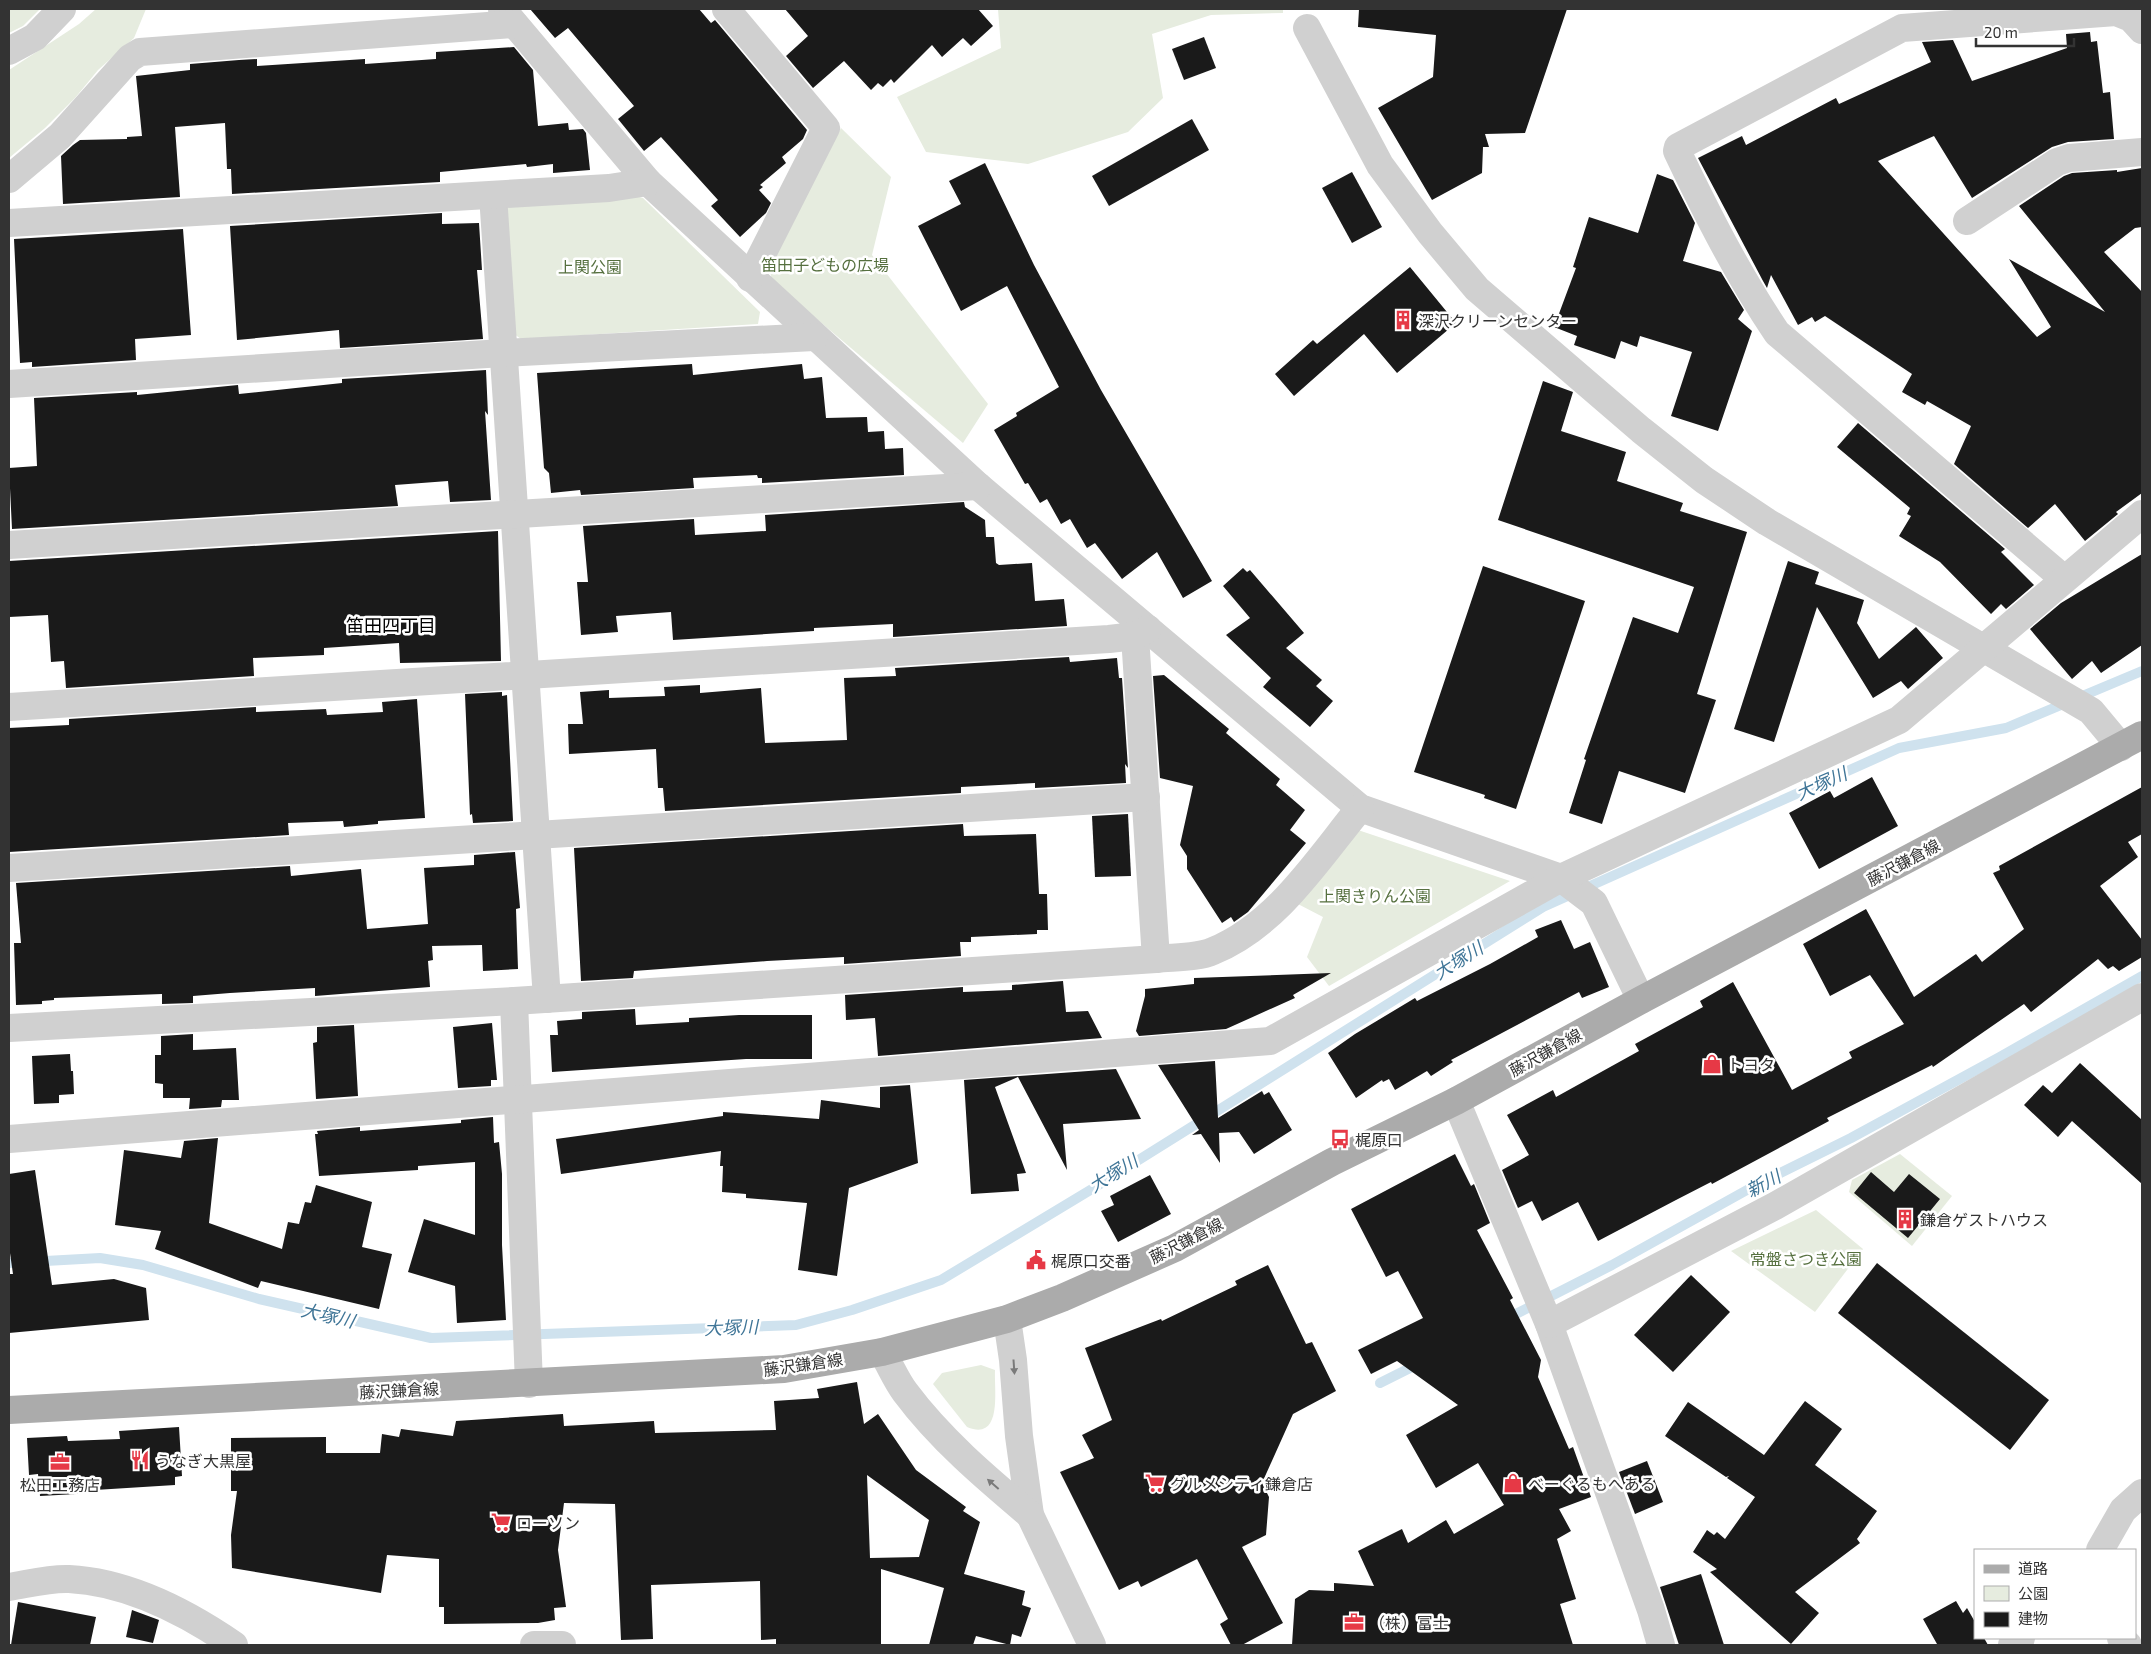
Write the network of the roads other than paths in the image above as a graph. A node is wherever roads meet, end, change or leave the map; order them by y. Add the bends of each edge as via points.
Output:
1 (62, 9) edge
2 (726, 9) edge
3 (508, 16) edge
4 (1307, 28) dead end
5 (2142, 30) edge
6 (9, 51) edge
7 (2142, 152) edge
8 (9, 179) edge
9 (648, 182) junction
10 (493, 195) junction
11 (1967, 221) dead end
12 (9, 223) edge
13 (750, 278) junction
14 (814, 337) junction
15 (503, 353) junction
16 (9, 384) edge
17 (978, 486) junction
18 (515, 514) junction
19 (2142, 514) edge
20 (9, 545) edge
21 (2064, 579) junction
22 (1141, 632) junction
23 (1982, 649) junction
24 (526, 674) junction
25 (9, 707) edge
26 (2132, 741) edge
27 (1146, 797) junction
28 (1360, 808) junction
29 (536, 836) junction
30 (9, 868) edge
31 (1561, 878) junction
32 (1156, 959) junction
33 (2142, 997) edge
34 (547, 999) junction
35 (1641, 1000) junction
36 (514, 1001) junction
37 (9, 1028) edge
38 (519, 1100) junction
39 (1456, 1101) junction
40 (9, 1140) edge
41 (1007, 1319) junction
42 (1549, 1324) junction
43 (882, 1352) junction
44 (530, 1384) junction
45 (9, 1410) edge
46 (2142, 1493) edge
47 (1030, 1515) junction
48 (2101, 1549) edge
49 (9, 1587) edge
50 (234, 1645) edge
51 (534, 1645) edge
52 (562, 1645) edge
53 (1092, 1645) edge
54 (1661, 1645) edge

1 - 6 street via 35,37
2 - 13 street via 826,128
3 - 8 street via 140,52 130,58 60,136
3 - 9 street
4 - 23 street via 1380,166 1477,289 1704,480 1767,522
5 - 21 street via 2132,18 2116,12 1902,28 1678,147 1677,151 1712,226 1777,333
7 - 11 street via 2069,158 2057,162
9 - 10 street via 609,188
9 - 13 street
10 - 12 street
10 - 15 street
13 - 14 street
14 - 15 street
14 - 17 street
15 - 16 street
15 - 18 street
17 - 18 street
17 - 22 street
18 - 20 street
18 - 24 street
19 - 21 street
21 - 23 street
22 - 24 street
22 - 27 street
22 - 28 street
23 - 26 street via 2091,711
23 - 31 street via 1899,720
24 - 25 street
24 - 29 street
26 - 35 main road, 藤沢鎌倉線
27 - 29 street
27 - 32 street
28 - 31 street
28 - 32 street via 1289,894 1236,940 1212,952
29 - 30 street
29 - 34 street
31 - 35 street via 1594,903
31 - 38 street via 1270,1041
32 - 34 street
33 - 42 street via 1775,1206
34 - 36 street
35 - 39 main road, 藤沢鎌倉線
36 - 37 street
36 - 38 street
38 - 40 street
38 - 44 street
39 - 41 main road, 藤沢鎌倉線 via 1332,1162 1176,1248
39 - 42 street
41 - 43 main road, 藤沢鎌倉線
41 -> 47 street via 1018,1436
42 - 54 street
43 - 44 main road, 藤沢鎌倉線 via 784,1369
47 -> 43 street via 976,1470 946,1439 905,1391
44 - 45 main road, 藤沢鎌倉線
46 - 48 street via 2123,1510
47 - 53 street
49 - 50 street via 68,1579 97,1583 177,1610
51 - 52 street

